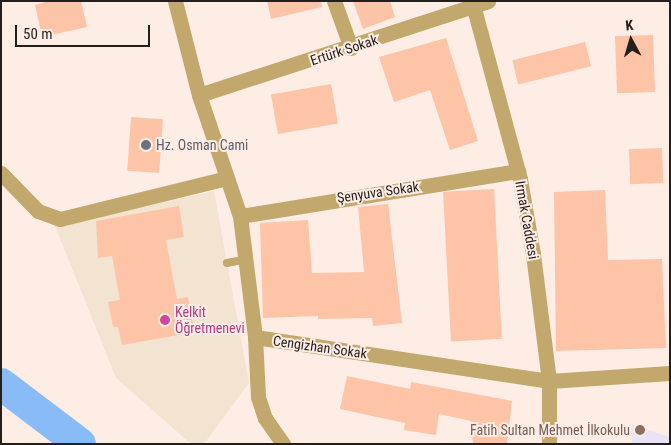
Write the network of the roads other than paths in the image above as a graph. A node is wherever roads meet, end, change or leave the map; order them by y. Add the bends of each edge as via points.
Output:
1 (175, 1) edge
2 (334, 1) edge
3 (488, 1) edge
4 (472, 4) edge
5 (351, 48) junction
6 (199, 95) junction
7 (518, 171) junction
8 (1, 173) edge
9 (228, 178) junction
10 (240, 216) junction
11 (247, 259) junction
12 (227, 264) dead end
13 (255, 337) junction
14 (670, 373) edge
15 (549, 381) junction
16 (283, 444) edge
17 (549, 444) edge

1 - 6 street, Cengizhan Sokak
2 - 5 street
3 - 4 street, Ertürk Sokak
4 - 5 street, Ertürk Sokak
4 - 7 street, Irmak Caddesi
5 - 6 street, Ertürk Sokak
6 - 9 street, Cengizhan Sokak
7 - 10 street, Şenyuva Sokak
7 - 15 street, Irmak Caddesi via 533,254
8 - 9 street via 38,211 60,219
9 - 10 street, Cengizhan Sokak
10 - 11 street, Cengizhan Sokak
11 - 12 lane
11 - 13 street, Cengizhan Sokak
13 - 15 street, Cengizhan Sokak
13 - 16 street via 258,397 265,418
14 - 15 street, Cengizhan Sokak
15 - 17 street, Irmak Caddesi

